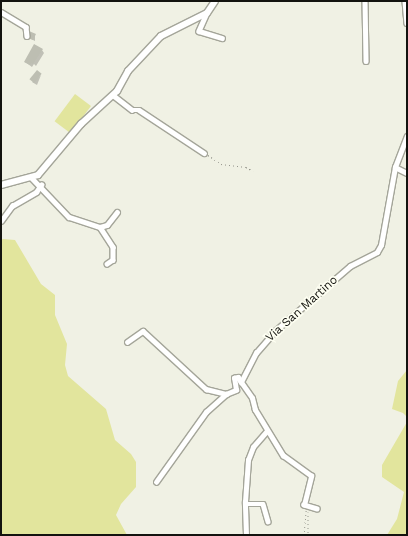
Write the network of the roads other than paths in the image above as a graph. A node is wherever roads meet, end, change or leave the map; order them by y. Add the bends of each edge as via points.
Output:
1 (216, 1) edge
2 (365, 1) edge
3 (405, 1) edge
4 (1, 12) edge
5 (207, 13) junction
6 (407, 23) edge
7 (27, 36) dead end
8 (222, 38) dead end
9 (366, 61) dead end
10 (113, 95) junction
11 (407, 136) edge
12 (204, 153) road end
13 (395, 167) junction
14 (407, 173) edge
15 (38, 175) junction
16 (31, 177) junction
17 (1, 185) edge
18 (41, 185) junction
19 (116, 212) dead end
20 (1, 221) edge
21 (100, 227) junction
22 (107, 264) dead end
23 (127, 342) dead end
24 (241, 382) junction
25 (226, 394) junction
26 (267, 431) junction
27 (156, 482) dead end
28 (245, 504) junction
29 (317, 509) dead end
30 (268, 521) dead end
31 (246, 535) edge

1 - 5 street
2 - 9 street
3 - 6 street
4 - 7 street via 26,27
5 - 8 street via 199,31
5 - 10 street via 161,36 128,71
10 - 12 street via 132,110 139,110
10 - 15 street via 81,124
11 - 13 street, Via San Martino
13 - 14 street
13 - 24 street, Via San Martino via 381,245 377,252 350,266 275,331 256,353
15 - 16 street
15 - 18 street
16 - 17 street
16 - 18 street
18 - 20 street via 36,192 12,206
18 - 21 street via 70,217
19 - 21 street via 107,225
21 - 22 street via 113,247 113,260
23 - 25 street via 143,331 206,389
24 - 25 street via 238,377 234,378 236,390
24 - 26 street via 252,398
25 - 27 street via 206,412
26 - 28 street via 253,446 248,460
26 - 29 street via 283,456 311,476 304,505
28 - 30 street via 263,504
28 - 31 street

